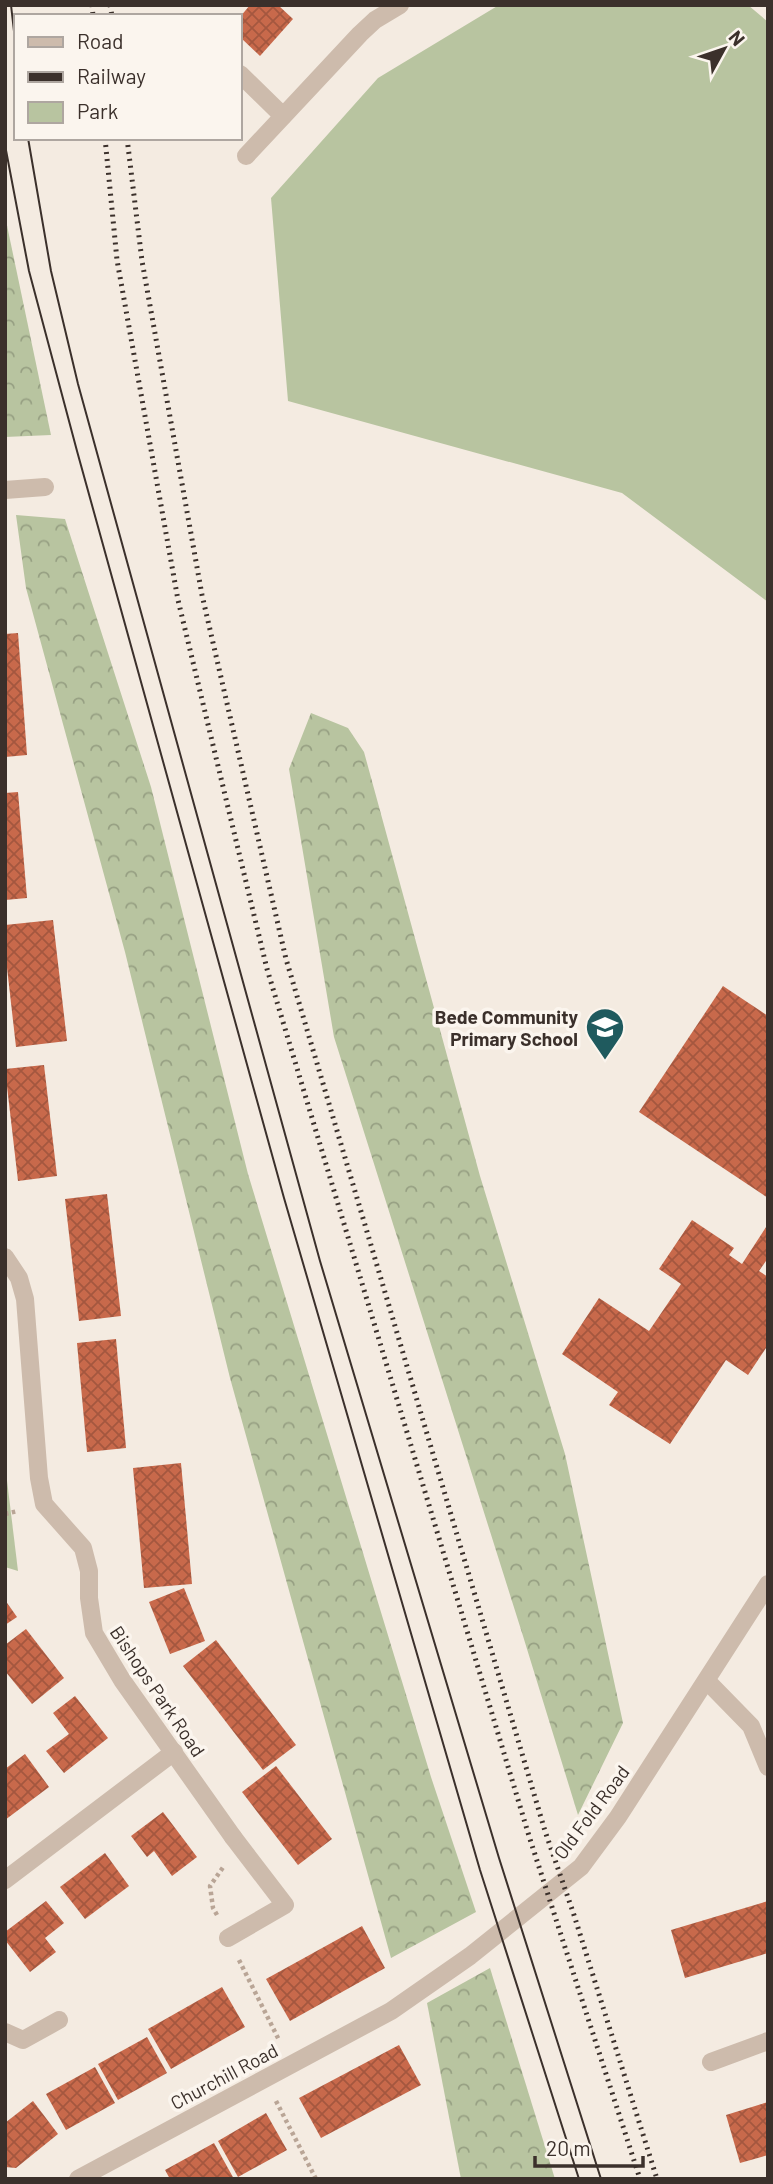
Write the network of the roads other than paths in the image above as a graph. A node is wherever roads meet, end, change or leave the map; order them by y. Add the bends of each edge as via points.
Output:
1 (400, 5) edge
2 (242, 76) edge
3 (284, 116) junction
4 (246, 156) dead end
5 (45, 487) dead end
6 (5, 490) edge
7 (5, 1257) edge
8 (768, 1584) edge
9 (707, 1681) junction
10 (174, 1752) junction
11 (768, 1767) edge
12 (5, 1880) edge
13 (228, 1938) dead end
14 (391, 2011) joint
15 (59, 2020) dead end
16 (5, 2032) edge
17 (768, 2041) edge
18 (711, 2062) dead end
19 (78, 2179) edge

1 - 3 street via 360,34
2 - 3 street
3 - 4 street
5 - 6 street
7 - 10 street, Bishops Park Road via 19,1278 25,1299 44,1504 83,1548 94,1633
8 - 9 street, Old Fold Road
9 - 11 street via 751,1726
9 - 14 street, Old Fold Road via 581,1867 470,1956
10 - 12 street
10 - 13 street, Bishops Park Road via 285,1905
14 - 19 street, Churchill Road
15 - 16 street via 23,2040
17 - 18 street

